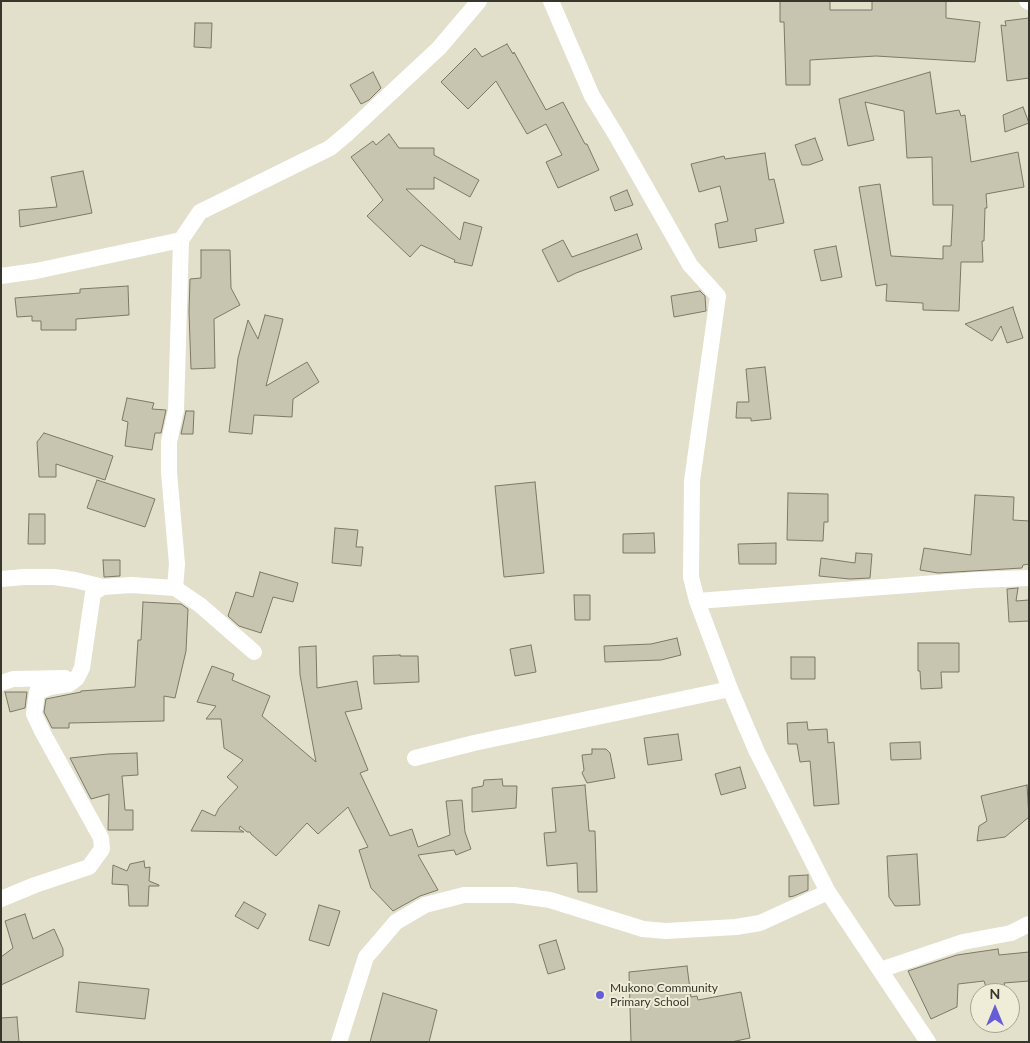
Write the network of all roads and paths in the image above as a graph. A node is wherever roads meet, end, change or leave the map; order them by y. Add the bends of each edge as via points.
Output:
1 (479, 1) edge
2 (551, 1) edge
3 (181, 240) junction
4 (1, 276) edge
5 (1029, 578) edge
6 (1, 579) edge
7 (103, 587) junction
8 (176, 588) junction
9 (697, 601) junction
10 (254, 652) dead end
11 (77, 678) junction
12 (1, 683) edge
13 (730, 689) junction
14 (415, 758) dead end
15 (828, 892) junction
16 (1, 900) edge
17 (1029, 924) edge
18 (880, 970) junction
19 (339, 1042) edge
20 (928, 1042) edge

1 - 3 street via 439,48 330,148 200,212
2 - 9 street via 592,96 690,265 718,296 692,481 691,577
3 - 4 street
3 - 8 street via 176,410 169,449
5 - 9 street
6 - 7 street via 54,577
7 - 8 street
7 - 11 street via 93,593 82,668
8 - 10 street
9 - 13 street
11 - 12 street via 13,679
11 - 16 street via 69,684 37,692 34,714 101,838 101,852 89,867
13 - 14 street
13 - 15 street via 757,752
15 - 18 street
15 - 19 street via 760,923 666,931 642,929 550,900 514,895 464,895 425,905 396,922 366,957
17 - 18 street via 1010,933 963,942
18 - 20 street

